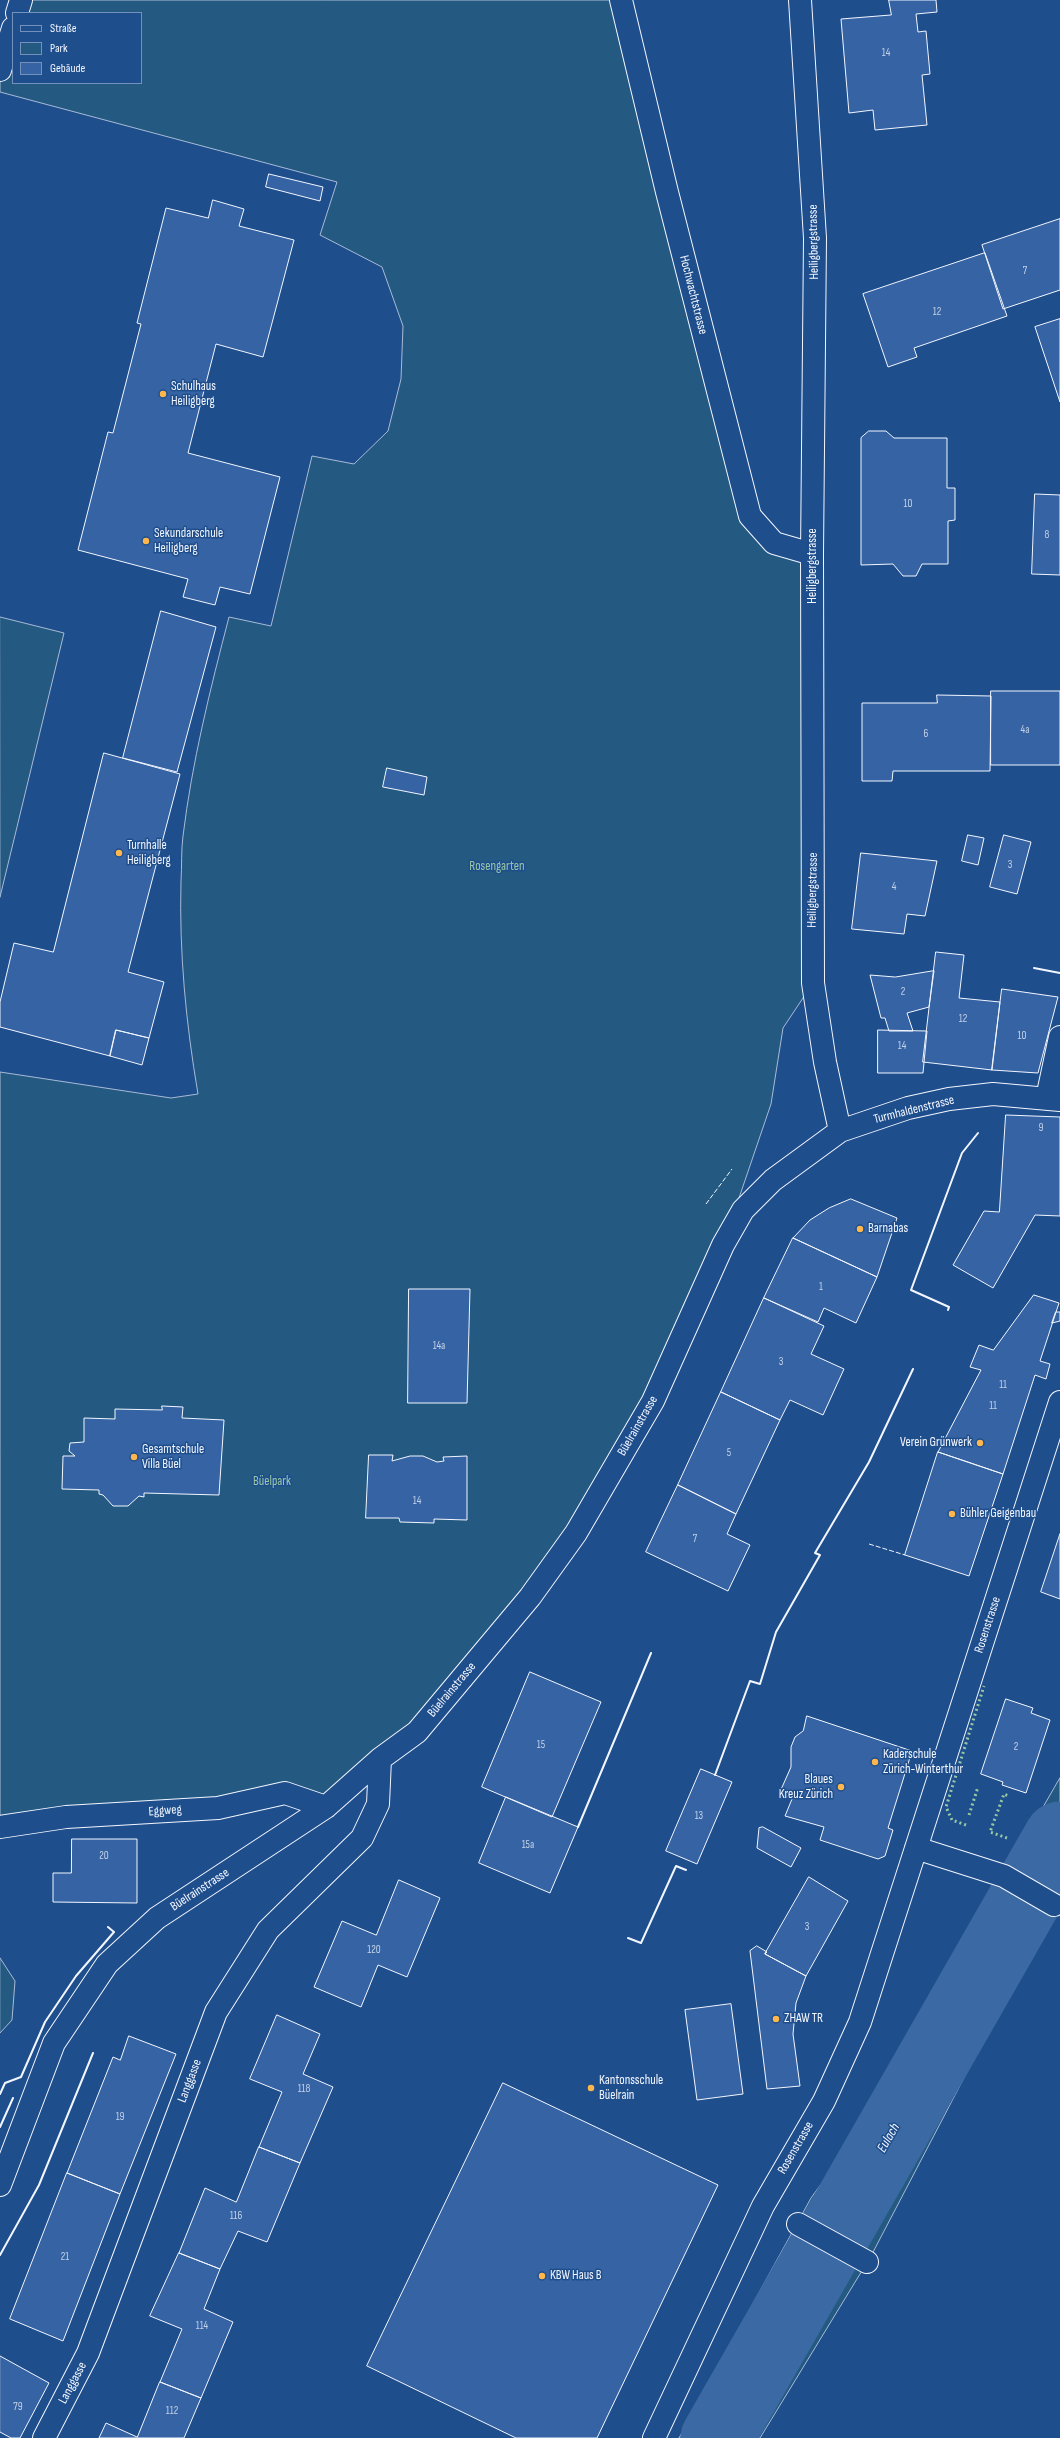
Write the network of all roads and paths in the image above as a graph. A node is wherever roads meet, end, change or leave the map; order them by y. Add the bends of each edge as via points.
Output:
1 (21, 0) edge
2 (621, 0) edge
3 (800, 0) edge
4 (18, 12) edge
5 (12, 31) edge
6 (0, 70) edge
7 (812, 554) junction
8 (1060, 1038) edge
9 (1053, 1099) edge
10 (840, 1130) junction
11 (1060, 1402) edge
12 (380, 1759) junction
13 (326, 1807) junction
14 (0, 1827) edge
15 (916, 1848) junction
16 (1054, 1905) dead end
17 (0, 2185) edge
18 (798, 2224) dead end
19 (867, 2262) dead end
20 (44, 2438) edge
21 (654, 2438) edge

1 - 4 street
2 - 7 street, Hochwachtstrasse via 666,192 750,516 774,543
3 - 7 street, Heiligbergstrasse via 816,238
5 - 6 street
7 - 10 street, Heiligbergstrasse via 813,983 825,1062
8 - 9 street
9 - 10 street, Turmhaldenstrasse via 993,1094 949,1099 908,1108
10 - 12 street, Büelrainstrasse via 773,1180 743,1210 723,1246 654,1401 576,1533 530,1597 417,1732
11 - 15 street, Rosenstrasse
12 - 13 street, Büelrainstrasse
12 - 20 street, Langgasse via 378,1804 362,1838 268,1930 216,2012 88,2353
13 - 14 street, Eggweg via 285,1793 218,1808 66,1818
13 - 17 street, Büelrainstrasse via 157,1918 107,1964 54,2043
15 - 16 street via 1004,1876
15 - 21 street, Rosenstrasse via 860,2022 824,2100 762,2206
18 - 19 street

